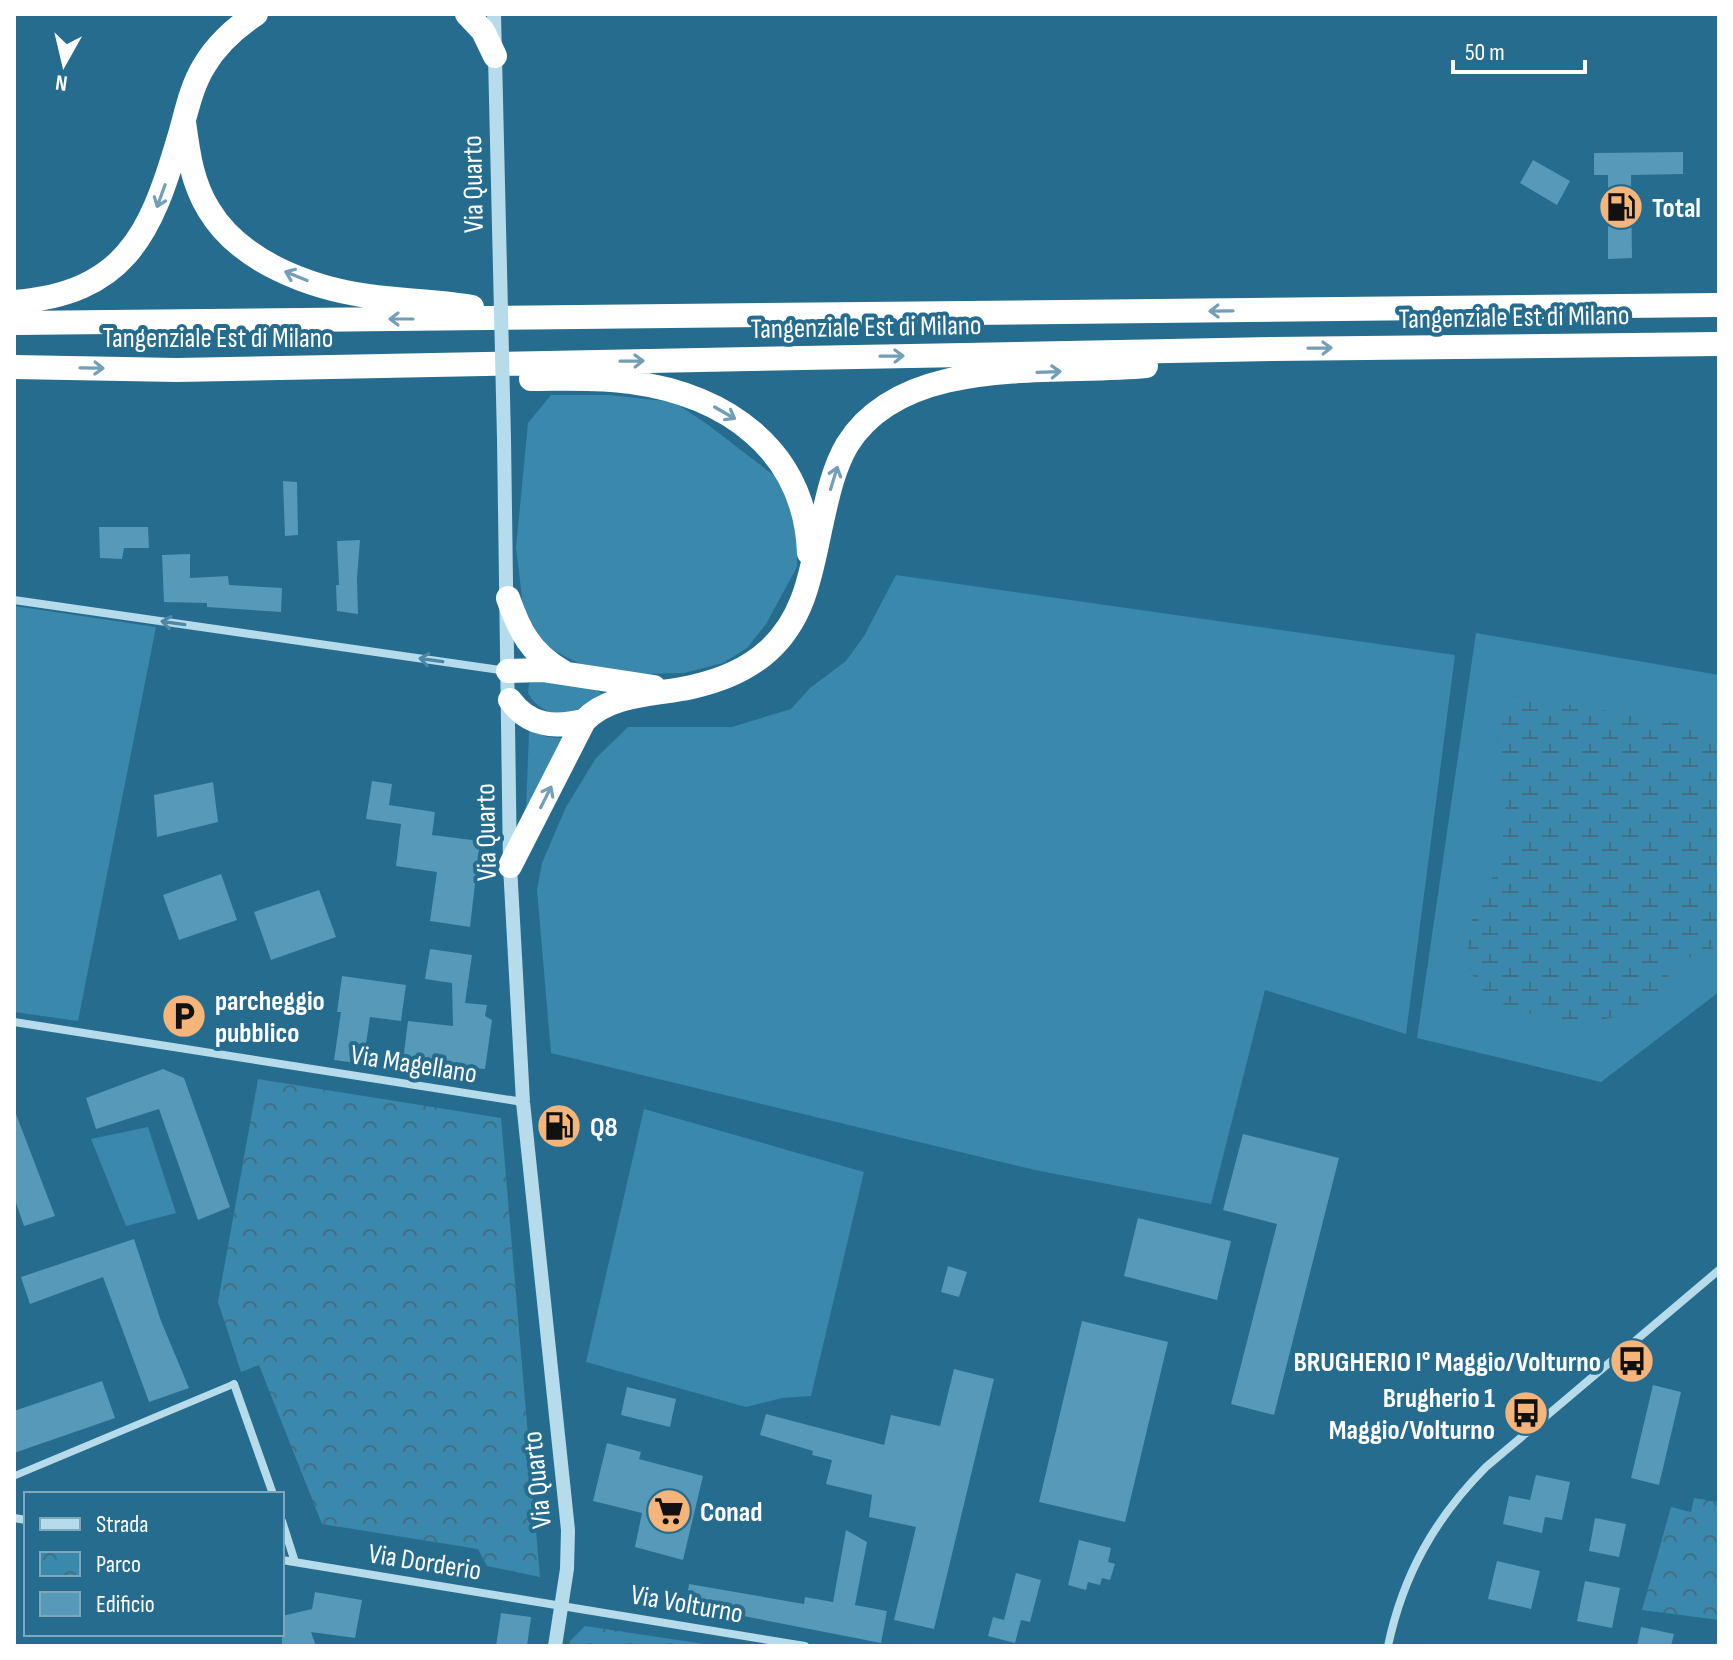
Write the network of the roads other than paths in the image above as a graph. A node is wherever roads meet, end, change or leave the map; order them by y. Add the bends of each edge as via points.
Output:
1 (256, 14) edge
2 (467, 14) edge
3 (494, 14) edge
4 (495, 56) junction
5 (184, 122) junction
6 (14, 302) edge
7 (1719, 305) edge
8 (538, 318) junction
9 (14, 323) edge
10 (1719, 344) edge
11 (1273, 349) junction
12 (14, 367) edge
13 (177, 370) junction
14 (810, 581) junction
15 (508, 598) junction
16 (14, 600) edge
17 (508, 671) junction
18 (571, 675) junction
19 (676, 690) junction
20 (510, 700) junction
21 (584, 721) junction
22 (510, 866) junction
23 (14, 1022) edge
24 (523, 1102) junction
25 (1719, 1270) edge
26 (234, 1384) joint
27 (14, 1476) edge
28 (272, 1492) edge
29 (284, 1527) edge
30 (284, 1560) edge
31 (295, 1562) junction
32 (561, 1604) junction
33 (555, 1646) edge
34 (805, 1646) edge
35 (1388, 1646) edge

1 - 5 highway via 206,63
2 - 4 highway
3 - 4 street, Via Quarto
4 - 15 street, Via Quarto, bridge
5 -> 6 highway via 157,208 134,246 107,271 76,289
8 -> 5 highway via 348,292 302,279 261,259 232,238 208,209 191,168
7 -> 8 highway, Tangenziale Est di Milano
8 -> 9 highway, Tangenziale Est di Milano
11 -> 10 highway, Tangenziale Est di Milano
13 -> 11 highway, Tangenziale Est di Milano
14 -> 11 highway via 843,453 863,426 910,392 969,376 1120,368
12 -> 13 highway, Tangenziale Est di Milano
13 -> 14 highway via 600,379 676,392 745,426 780,459 802,505
14 - 19 highway via 793,621 765,654 724,678
15 - 17 street, Via Quarto
15 - 18 highway via 525,639
17 -> 16 street
17 - 18 highway
17 - 20 street, Via Quarto
18 - 19 highway
19 - 21 highway via 608,704
20 - 21 highway via 537,722
20 - 22 street, Via Quarto
22 -> 21 highway
22 - 24 street, Via Quarto
23 - 24 street, Via Magellano
24 - 32 street, Via Quarto via 568,1530
25 - 35 street via 1463,1490 1408,1577
26 - 27 street
26 - 28 street
29 - 31 street
30 - 31 street, Via Dorderio
31 - 32 street, Via Dorderio
32 - 33 street, Via Quarto
32 - 34 street, Via Volturno

